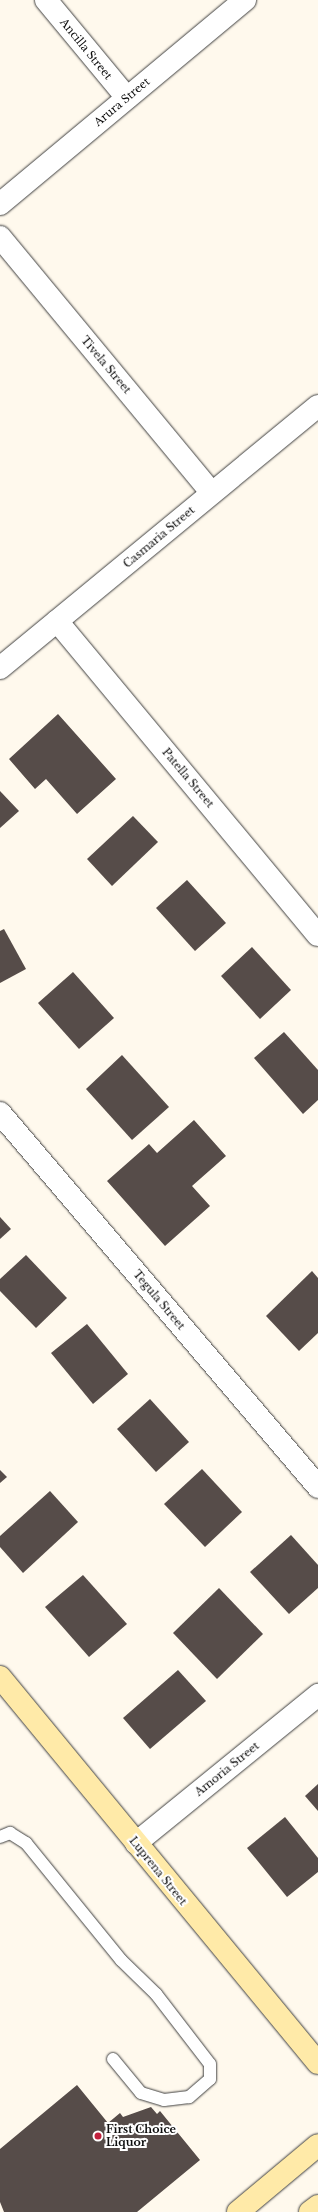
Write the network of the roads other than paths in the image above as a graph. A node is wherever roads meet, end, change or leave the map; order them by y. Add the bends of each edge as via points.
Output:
1 (46, 0) edge
2 (245, 0) edge
3 (126, 98) junction
4 (0, 204) edge
5 (0, 237) edge
6 (318, 406) edge
7 (212, 493) junction
8 (57, 621) junction
9 (0, 668) edge
10 (318, 934) edge
11 (0, 1113) edge
12 (318, 1488) edge
13 (0, 1677) edge
14 (318, 1695) edge
15 (0, 1836) edge
16 (136, 1843) junction
17 (113, 2059) dead end
18 (318, 2063) edge
19 (318, 2145) edge
20 (318, 2206) edge
21 (238, 2212) edge
22 (310, 2212) edge

1 - 3 street, Ancilla Street
2 - 3 street, Arura Street
3 - 4 street, Arura Street
5 - 7 street, Tivela Street
6 - 7 street, Casmaria Street
7 - 8 street, Casmaria Street
8 - 9 street, Casmaria Street
8 - 10 street, Patella Street
11 - 12 street, Tegula Street
13 - 16 street, Luprena Street
14 - 16 street, Amoria Street
15 - 17 lane via 10,1833 26,1843 121,1960 156,1994 210,2064 210,2079 189,2097 164,2100 140,2094
16 - 18 street, Luprena Street
19 - 21 street
20 - 22 street

